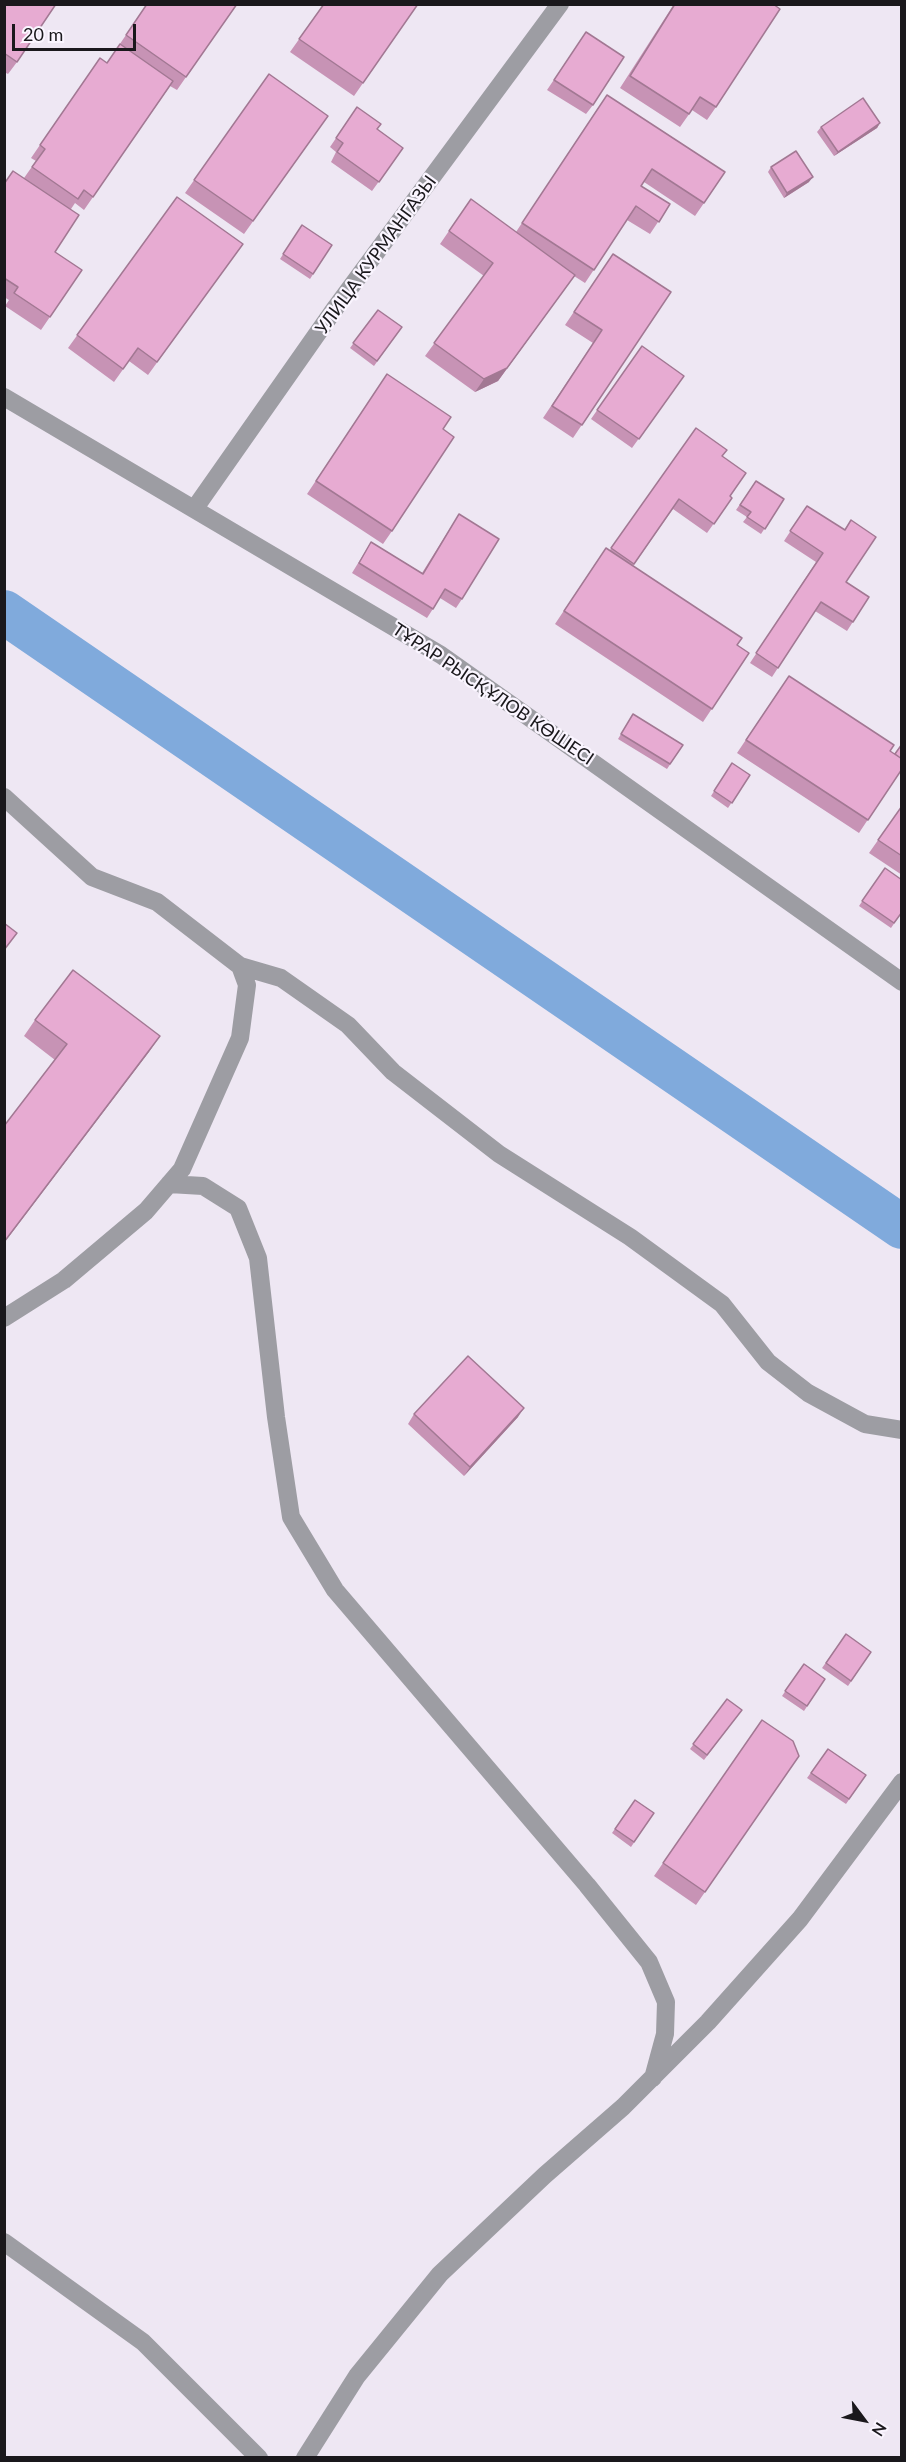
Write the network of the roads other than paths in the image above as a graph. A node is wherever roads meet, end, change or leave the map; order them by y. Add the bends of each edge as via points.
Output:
1 (560, 4) edge
2 (4, 397) edge
3 (195, 508) junction
4 (4, 797) edge
5 (240, 966) junction
6 (902, 982) edge
7 (170, 1184) junction
8 (4, 1318) edge
9 (902, 1430) edge
10 (902, 1782) edge
11 (652, 2078) junction
12 (4, 2242) edge
13 (259, 2457) edge
14 (305, 2457) edge

1 - 3 street, УЛИЦА КУРМАНГАЗЫ via 336,307
2 - 3 street, ТҰРАР РЫСҚҰЛОВ КӨШЕСІ
3 - 6 street, ТҰРАР РЫСҚҰЛОВ КӨШЕСІ via 441,655
4 - 5 street via 92,877 157,902
5 - 7 street via 248,985 240,1038 182,1169
5 - 9 street via 281,978 310,998 348,1025 393,1072 499,1154 630,1237 722,1304 768,1362 808,1394 865,1424
7 - 8 street via 146,1211 64,1280
7 - 11 street via 202,1186 238,1208 258,1258 291,1517 335,1590 649,1962 666,2002 665,2034
10 - 11 street via 800,1919
11 - 14 street via 440,2274 357,2376
12 - 13 street via 143,2342

